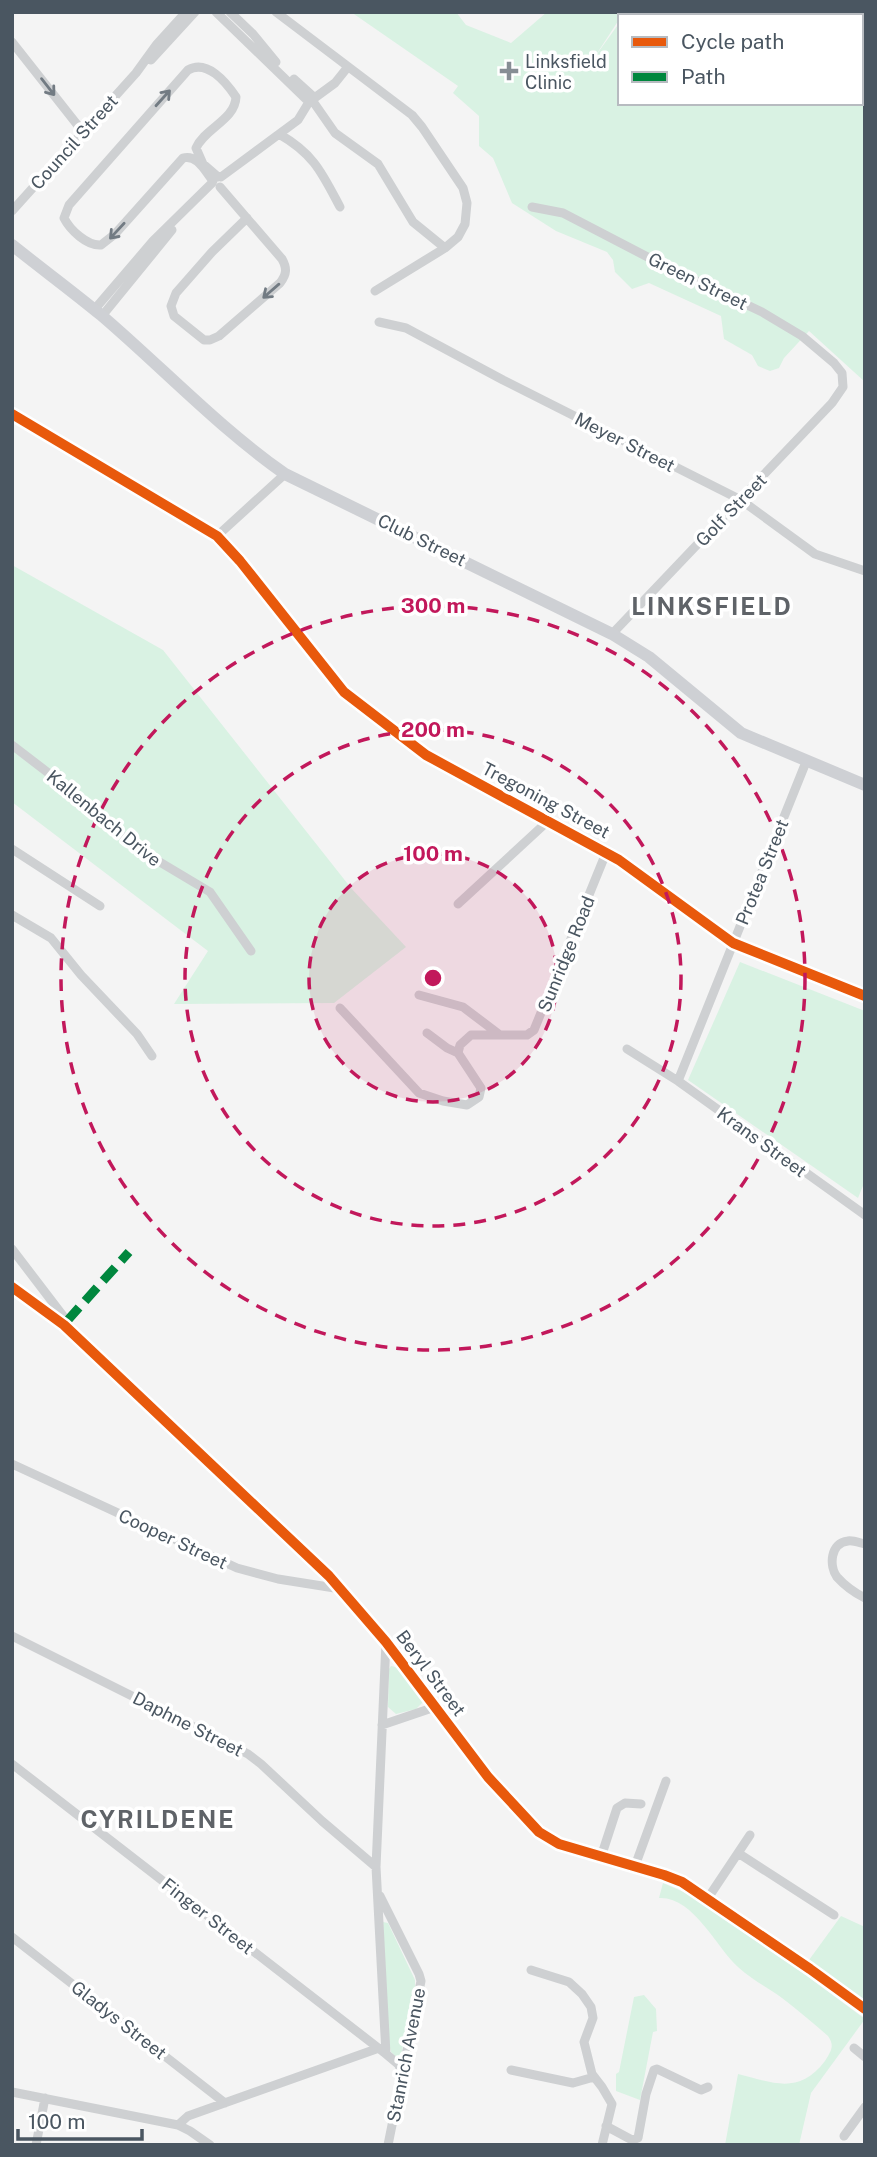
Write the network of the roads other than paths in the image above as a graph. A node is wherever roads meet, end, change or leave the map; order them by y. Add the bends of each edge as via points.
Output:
1 (186, 12) edge
2 (195, 12) edge
3 (216, 12) edge
4 (230, 12) edge
5 (276, 12) edge
6 (12, 42) edge
7 (347, 68) junction
8 (136, 73) junction
9 (312, 100) junction
10 (83, 132) junction
11 (279, 134) junction
12 (218, 182) junction
13 (340, 207) dead end
14 (532, 208) dead end
15 (12, 211) edge
16 (247, 218) junction
17 (12, 245) edge
18 (445, 248) junction
19 (375, 291) dead end
20 (98, 313) junction
21 (379, 323) dead end
22 (844, 382) joint
23 (12, 415) edge
24 (285, 474) junction
25 (741, 500) junction
26 (217, 536) junction
27 (865, 571) edge
28 (612, 634) junction
29 (12, 745) edge
30 (806, 762) junction
31 (865, 785) edge
32 (548, 821) junction
33 (12, 849) edge
34 (606, 853) junction
35 (458, 904) dead end
36 (100, 906) dead end
37 (12, 915) edge
38 (733, 943) junction
39 (251, 951) dead end
40 (419, 995) dead end
41 (865, 996) edge
42 (341, 1008) dead end
43 (427, 1034) dead end
44 (500, 1035) junction
45 (627, 1049) dead end
46 (458, 1053) junction
47 (152, 1056) dead end
48 (678, 1081) junction
49 (865, 1215) edge
50 (12, 1249) edge
51 (12, 1287) edge
52 (65, 1323) junction
53 (12, 1464) edge
54 (865, 1544) edge
55 (341, 1589) junction
56 (865, 1598) edge
57 (15, 1638) edge
58 (386, 1642) junction
59 (12, 1648) edge
60 (435, 1707) junction
61 (382, 1725) junction
62 (12, 1763) edge
63 (666, 1781) dead end
64 (641, 1804) dead end
65 (750, 1835) dead end
66 (737, 1853) junction
67 (601, 1857) junction
68 (635, 1866) junction
69 (376, 1867) junction
70 (377, 1891) junction
71 (708, 1898) junction
72 (834, 1915) dead end
73 (12, 1937) edge
74 (531, 1970) dead end
75 (865, 2009) edge
76 (853, 2048) dead end
77 (382, 2051) junction
78 (865, 2057) edge
79 (511, 2070) dead end
80 (402, 2071) junction
81 (594, 2077) junction
82 (708, 2087) dead end
83 (12, 2092) edge
84 (45, 2098) junction
85 (225, 2103) junction
86 (865, 2107) edge
87 (177, 2125) junction
88 (606, 2126) junction
89 (844, 2136) dead end
90 (639, 2142) edge
91 (36, 2145) edge
92 (210, 2145) edge
93 (388, 2145) edge
94 (602, 2145) edge

1 - 8 street, Council Street
2 - 8 street, Council Street
3 - 9 street
4 - 9 street
5 - 7 street
6 -> 10 street
7 - 9 street
7 - 18 street via 417,120 463,188 465,224
8 - 10 street, Council Street
9 - 11 street via 299,120
9 - 18 street via 335,133 378,164 413,222
10 - 15 street, Council Street
11 - 12 street
11 - 13 street via 313,160
12 -> 12 street via 192,158 183,158 101,245 90,244 64,218 90,179 196,65 211,71 236,97 232,111 196,148
12 - 16 street
12 - 20 street via 153,241
14 - 22 street, Green Street via 563,213 777,320 834,363
16 -> 16 street via 282,259 286,274 219,336 204,340 174,316 171,302
17 - 20 main road, Club Street
18 - 19 street
20 - 24 main road, Club Street via 219,422
21 - 25 street, Meyer Street via 406,328
22 - 25 street, Golf Street via 832,403
23 - 26 street, Tregoning Street
24 - 26 street
24 - 28 main road, Club Street
25 - 27 street, Meyer Street via 815,554
25 - 28 street, Golf Street
26 - 32 street, Tregoning Street via 352,699 426,755
28 - 30 main road, Club Street via 649,657 741,733
29 - 39 street, Kallenbach Drive via 138,849 210,892
30 - 31 main road, Club Street
30 - 38 street, Protea Street
32 - 34 street, Tregoning Street
32 - 35 street
33 - 36 street
34 - 38 street, Tregoning Street
34 - 44 street, Sunridge Road via 537,1025 527,1035
37 - 47 street via 51,938
38 - 41 street, Tregoning Street
38 - 48 street, Protea Street
40 - 44 street via 463,1007
42 - 46 street via 419,1093 467,1105 479,1097 481,1088
43 - 46 street
44 - 46 street, Sunridge Road via 471,1035
45 - 48 street, Krans Street
48 - 49 street, Krans Street
50 - 52 street
51 - 52 street, Beryl Street
52 - 55 street, Beryl Street
53 - 55 street, Cooper Street via 237,1568
54 - 56 street via 842,1542 831,1563 837,1577
55 - 58 street, Beryl Street
57 - 59 street
57 - 69 street, Daphne Street via 248,1754
58 - 60 street, Beryl Street
58 - 61 street, Stanrich Avenue
60 - 61 street
60 - 67 street, Beryl Street via 488,1777 539,1832 559,1844
61 - 69 street, Stanrich Avenue
62 - 77 street, Finger Street
63 - 68 street
64 - 67 street via 625,1803 617,1808
65 - 66 street
66 - 71 street
66 - 72 street
67 - 68 street, Beryl Street
68 - 71 street, Beryl Street via 675,1879
69 - 70 street, Stanrich Avenue
70 - 77 street, Stanrich Avenue
70 - 80 street, Stanrich Avenue via 421,1978
71 - 75 street, Beryl Street
73 - 85 street, Gladys Street
74 - 81 street via 573,1984 591,2007 593,2018 584,2042
76 - 78 street
77 - 80 street, Finger Street
77 - 85 street
79 - 81 street via 573,2083
80 - 93 street, Stanrich Avenue
81 - 88 street via 612,2104
82 - 90 street via 701,2090 654,2070
83 - 84 street
84 - 87 street
84 - 91 street
85 - 87 street via 188,2116
86 - 89 street
87 - 92 street
88 - 90 street
88 - 94 street

